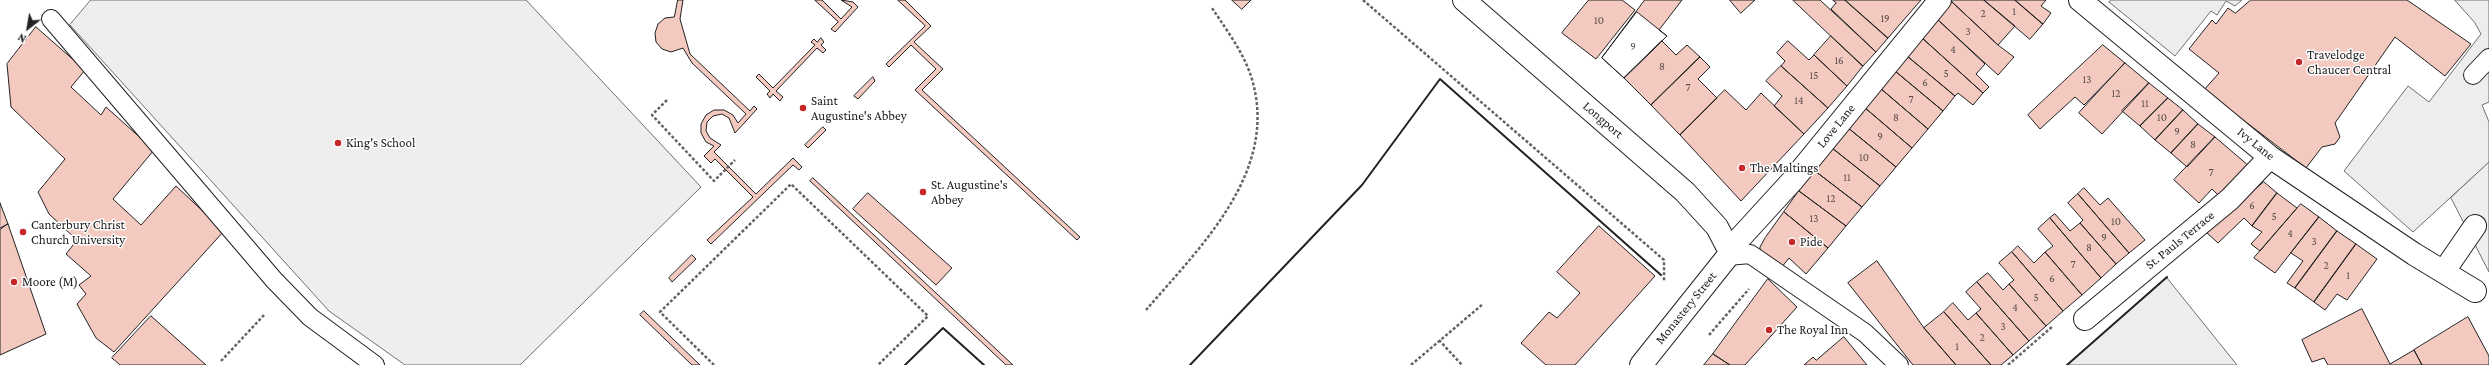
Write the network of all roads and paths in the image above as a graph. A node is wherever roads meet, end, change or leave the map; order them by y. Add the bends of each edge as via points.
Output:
1 (1363, 0) edge
2 (1464, 0) edge
3 (1940, 0) edge
4 (2080, 0) edge
5 (1212, 8) dead end
6 (51, 19) dead end
7 (2489, 58) edge
8 (2473, 76) dead end
9 (667, 100) dead end
10 (2270, 157) junction
11 (735, 160) dead end
12 (2475, 226) dead end
13 (1728, 253) junction
14 (2444, 271) junction
15 (1660, 289) dead end
16 (286, 291) junction
17 (2475, 291) dead end
18 (1483, 304) dead end
19 (1146, 310) dead end
20 (2086, 319) joint
21 (1439, 340) junction
22 (221, 361) dead end
23 (375, 365) edge
24 (714, 365) edge
25 (878, 365) edge
26 (1411, 365) edge
27 (1462, 365) edge
28 (1641, 365) edge
29 (1899, 365) edge
30 (2008, 365) edge

1 - 15 path via 1664,260 1664,282
2 - 13 street, Longport via 1685,192 1717,227
3 - 13 street, Love Lane via 1793,180
4 - 10 street, Ivy Lane
5 - 19 path via 1250,75 1258,106 1257,132 1251,160 1238,193 1222,220 1197,253
6 - 16 lane
7 - 8 lane
9 - 11 path via 652,115 714,182
10 - 14 street, Ivy Lane via 2414,254
10 - 20 street, St. Pauls Terrace via 2230,199
12 - 14 street
13 - 28 street, Monastery Street
13 - 29 lane via 1750,254 1865,333
14 - 17 street, Ivy Lane
16 - 22 path
16 - 23 lane via 310,316
18 - 21 path
20 - 30 path via 2076,306
21 - 26 path
21 - 27 path
24 - 25 path via 660,312 791,184 928,316

